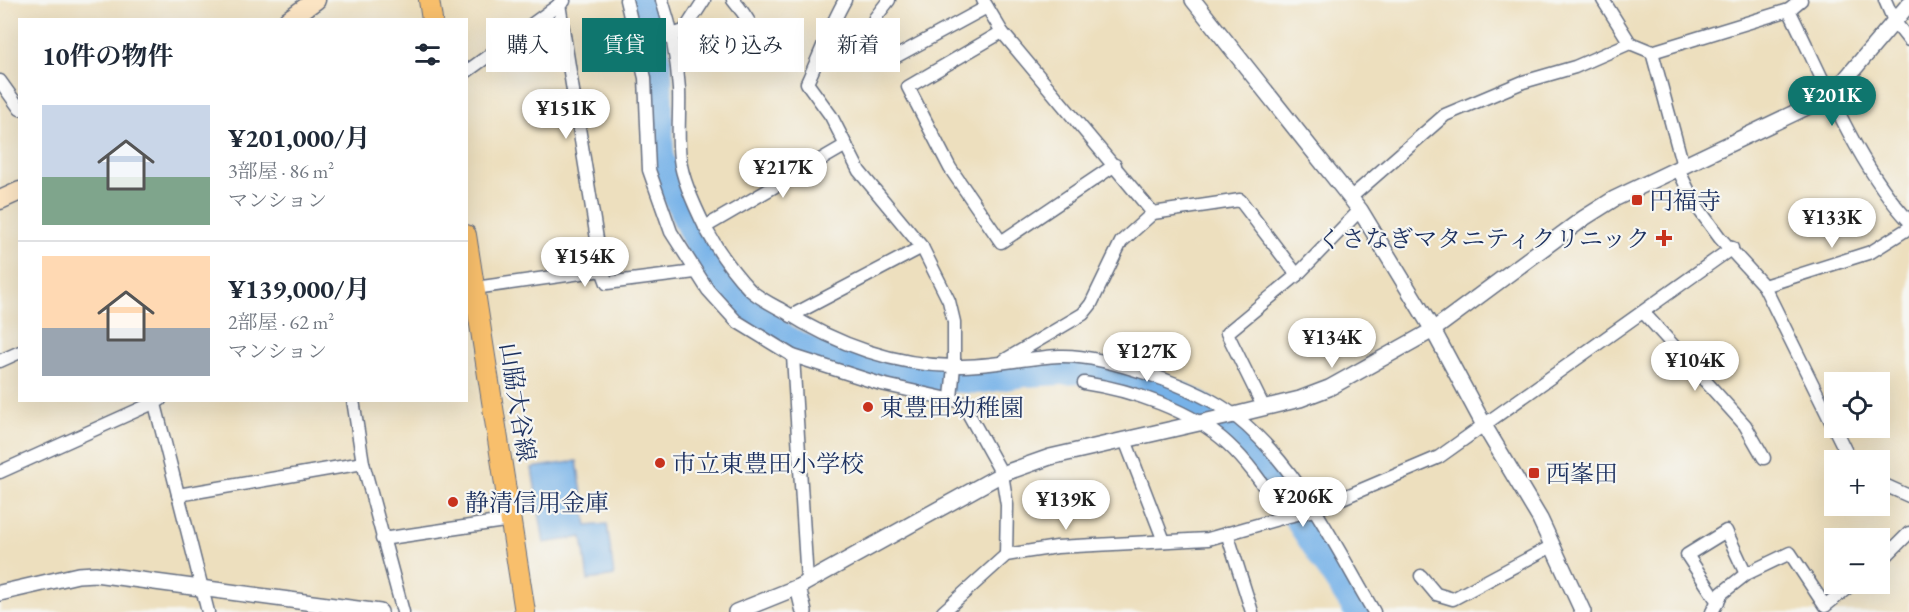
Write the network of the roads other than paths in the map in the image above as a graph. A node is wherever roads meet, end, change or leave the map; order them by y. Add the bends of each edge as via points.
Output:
1 (316, 0) edge
2 (429, 0) edge
3 (626, 0) edge
4 (662, 0) edge
5 (704, 0) edge
6 (733, 0) edge
7 (845, 0) edge
8 (889, 0) edge
9 (1193, 0) edge
10 (1603, 0) edge
11 (1801, 0) edge
12 (1885, 0) edge
13 (562, 2) edge
14 (985, 4) edge
15 (1909, 4) edge
16 (1789, 10) junction
17 (291, 18) edge
18 (432, 18) edge
19 (631, 18) edge
20 (748, 18) edge
21 (1894, 21) junction
22 (1002, 32) junction
23 (673, 35) junction
24 (666, 37) edge
25 (1909, 40) edge
26 (1630, 43) junction
27 (1652, 52) junction
28 (468, 71) edge
29 (644, 72) edge
30 (0, 81) edge
31 (1832, 94) junction
32 (18, 106) edge
33 (846, 145) junction
34 (1115, 165) junction
35 (1680, 167) junction
36 (18, 192) edge
37 (1350, 198) junction
38 (0, 200) edge
39 (1360, 210) junction
40 (1153, 213) junction
41 (1909, 221) edge
42 (705, 227) junction
43 (1909, 228) edge
44 (922, 247) junction
45 (1732, 248) junction
46 (468, 257) edge
47 (603, 270) junction
48 (695, 272) junction
49 (1298, 275) junction
50 (1764, 286) junction
51 (471, 289) edge
52 (1643, 312) junction
53 (791, 316) junction
54 (1433, 330) junction
55 (18, 353) edge
56 (793, 356) junction
57 (0, 361) edge
58 (1002, 362) junction
59 (954, 366) junction
60 (1084, 383) dead end
61 (951, 398) junction
62 (154, 402) edge
63 (156, 402) edge
64 (353, 402) edge
65 (1264, 408) junction
66 (1234, 415) junction
67 (1198, 423) junction
68 (1485, 427) junction
69 (1125, 440) junction
70 (1845, 450) edge
71 (1764, 458) dead end
72 (363, 463) junction
73 (0, 472) edge
74 (1002, 474) junction
75 (1890, 487) edge
76 (178, 495) junction
77 (1909, 496) edge
78 (1314, 510) junction
79 (1285, 517) junction
80 (511, 520) junction
81 (1227, 533) junction
82 (1909, 533) edge
83 (382, 539) junction
84 (1164, 541) junction
85 (1551, 546) junction
86 (1890, 551) edge
87 (1006, 555) junction
88 (1746, 574) junction
89 (1421, 576) dead end
90 (802, 584) junction
91 (201, 588) junction
92 (0, 594) edge
93 (1840, 594) edge
94 (1715, 607) edge
95 (208, 612) edge
96 (380, 612) edge
97 (403, 612) edge
98 (525, 612) edge
99 (736, 612) edge
100 (804, 612) edge
101 (943, 612) edge
102 (1252, 612) edge
103 (1374, 612) edge
104 (1583, 612) edge

1 - 17 main road
2 - 18 main road
3 - 19 street
4 - 23 street
5 - 23 street via 684,31
6 - 20 street
7 - 33 street via 831,23 807,83
8 - 14 street via 874,18 895,57
9 - 37 street
10 - 26 street
11 - 16 street
12 - 21 street
13 - 28 street
13 - 47 street
14 - 22 street
15 - 21 street
16 - 27 street
16 - 31 street
21 - 25 street
21 - 31 street
22 - 34 street
22 - 34 street via 908,87 950,168 1001,242
23 - 24 street
23 - 42 street via 680,161
26 - 27 street
26 - 37 street via 1445,115
27 - 35 street
29 - 48 street via 649,170 671,232
30 - 32 street
31 - 35 street
31 - 41 street via 1873,173
33 - 42 street
33 - 44 street via 859,171
34 - 40 street
35 - 45 street via 1695,204
35 - 54 street via 1584,218
36 - 38 main road
37 - 39 street
39 - 49 street
39 - 54 street
40 - 49 street via 1240,200
40 - 58 street via 1121,242 1083,314
42 - 53 street via 753,292
43 - 50 street via 1871,252
44 - 53 street
44 - 59 street via 949,301 954,322
45 - 50 street
45 - 52 street
46 - 51 main road, 山脇大谷線
47 - 48 street via 607,282
47 - 51 street
48 - 56 street via 736,321
49 - 65 street via 1227,333
50 - 70 street
51 - 80 main road, 山脇大谷線
52 - 68 street
52 - 71 street via 1745,425
53 - 59 street via 826,337 884,357
54 - 65 street via 1329,388
54 - 68 street
55 - 57 street
56 - 61 street via 881,384
56 - 90 street
58 - 59 street
58 - 66 street via 1062,356 1098,360 1190,391
59 - 61 street
60 - 67 street via 1124,389
61 - 74 street via 963,402
62 - 73 street
63 - 76 street
64 - 72 street
65 - 66 street
66 - 67 street
66 - 78 street via 1272,451
67 - 69 street
67 - 79 street via 1226,442 1251,467
68 - 78 street via 1439,457
68 - 85 street via 1540,519
69 - 74 street via 1050,457
69 - 84 street
72 - 76 street
72 - 83 street
74 - 87 street via 1007,505
74 - 90 street
75 - 77 street
76 - 91 street
78 - 79 street
78 - 103 street
79 - 81 street
80 - 83 street
80 - 98 main road, 山脇大谷線
81 - 84 street via 1208,539
81 - 102 street
82 - 86 street
83 - 97 street
84 - 87 street via 1057,547
85 - 89 street via 1453,599 1436,594
85 - 104 street
87 - 101 street
88 - 93 street via 1790,553 1825,606
88 - 94 street via 1722,593
88 - 94 street via 1726,531 1687,555
90 - 99 street
90 - 100 street
91 - 92 street via 95,574
91 - 95 street
91 - 96 street

